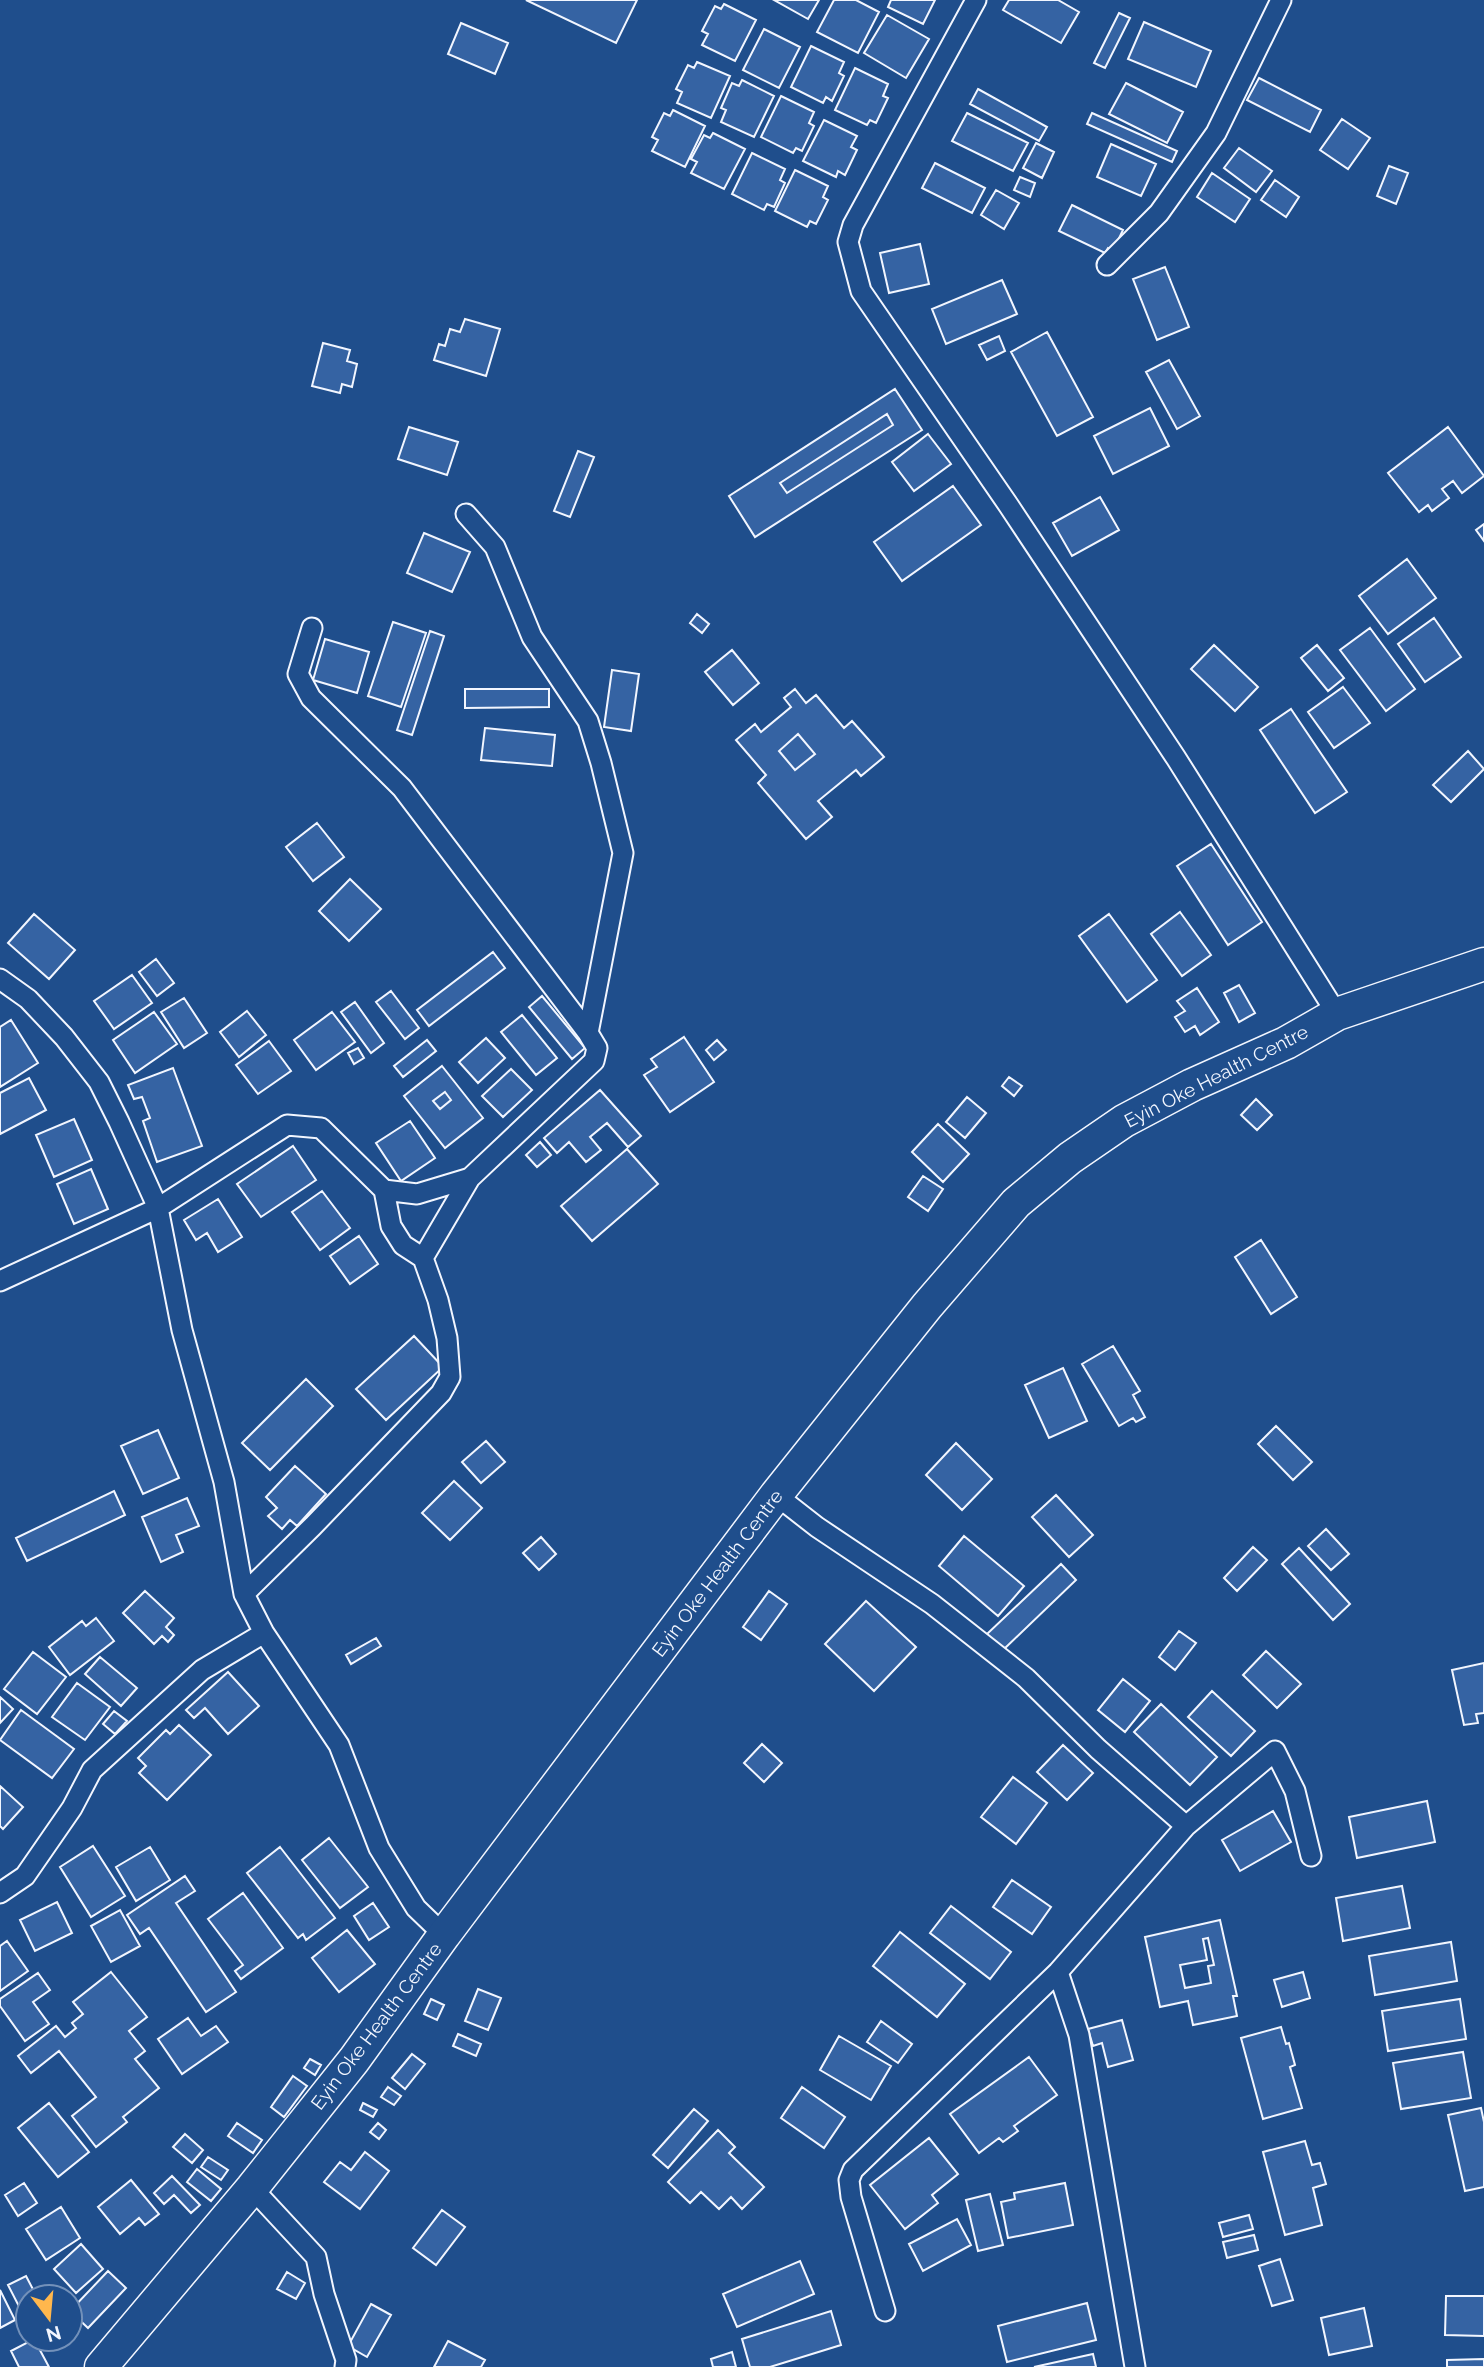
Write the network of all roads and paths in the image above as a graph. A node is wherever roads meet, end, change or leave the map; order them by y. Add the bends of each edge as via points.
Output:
1 (976, 0) edge
2 (1281, 0) edge
3 (1107, 265) dead end
4 (466, 514) dead end
5 (312, 628) dead end
6 (1484, 964) edge
7 (0, 979) edge
8 (1337, 1014) junction
9 (588, 1033) junction
10 (470, 1178) junction
11 (384, 1190) junction
12 (158, 1208) junction
13 (423, 1258) junction
14 (0, 1281) edge
15 (776, 1495) junction
16 (244, 1594) junction
17 (264, 1633) junction
18 (1186, 1826) junction
19 (1311, 1856) dead end
20 (0, 1893) edge
21 (444, 1935) junction
22 (1058, 1972) junction
23 (253, 2188) junction
24 (885, 2311) dead end
25 (101, 2367) edge
26 (345, 2367) edge
27 (1135, 2367) edge

1 - 8 street via 853,225 848,242 861,291 1168,747
2 - 3 street via 1216,133 1159,213
4 - 9 street via 495,547 532,637 588,722 623,853
5 - 9 street via 299,674 311,698 402,788
6 - 8 main road, Eyin Oke Health Centre
7 - 12 street via 64,1037 99,1082
8 - 15 main road, Eyin Oke Health Centre via 1286,1044 1124,1121 1016,1203
9 - 10 street via 597,1048 594,1061
10 - 11 street via 416,1194
10 - 13 street
11 - 12 street via 321,1128 287,1125
11 - 13 street via 391,1226 402,1245
12 - 14 street
12 - 16 street via 183,1330 224,1482
13 - 16 street via 447,1338 450,1377 441,1393
15 - 18 street via 932,1604 1026,1678
15 - 21 main road, Eyin Oke Health Centre
16 - 17 street
17 - 20 street via 202,1670 92,1770 25,1876
17 - 21 street via 339,1745 379,1848 416,1909
18 - 19 street via 1275,1751 1295,1791
18 - 22 street
21 - 23 main road, Eyin Oke Health Centre
22 - 24 street via 853,2170 851,2197
22 - 27 street via 1079,2035
23 - 25 main road, Eyin Oke Health Centre
23 - 26 street via 316,2257

